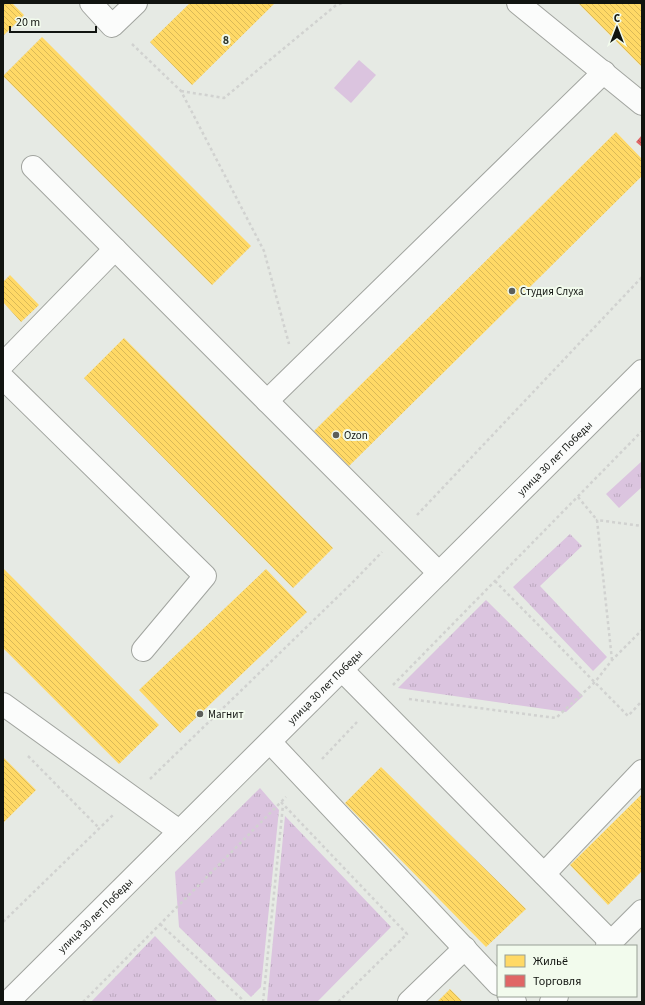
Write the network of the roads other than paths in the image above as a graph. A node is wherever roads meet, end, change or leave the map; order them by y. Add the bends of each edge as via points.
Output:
1 (91, 3) edge
2 (136, 3) edge
3 (518, 3) edge
4 (604, 72) junction
5 (642, 104) edge
6 (33, 167) dead end
7 (115, 249) junction
8 (3, 364) edge
9 (642, 371) edge
10 (3, 378) edge
11 (267, 401) junction
12 (439, 573) junction
13 (142, 650) dead end
14 (342, 670) junction
15 (3, 704) edge
16 (270, 742) junction
17 (642, 771) edge
18 (179, 831) junction
19 (544, 874) junction
20 (642, 911) edge
21 (609, 944) edge
22 (465, 948) junction
23 (497, 983) edge
24 (8, 1002) edge
25 (409, 1002) edge

1 - 2 street via 112,26
3 - 4 street
4 - 5 street
4 - 11 street
6 - 7 street
7 - 8 street
7 - 11 street
9 - 12 street, улица 30 лет Победы
10 - 13 street via 205,576
11 - 12 street
12 - 14 street, улица 30 лет Победы
14 - 16 street, улица 30 лет Победы
14 - 19 street
15 - 18 street
16 - 18 street, улица 30 лет Победы
16 - 22 street
17 - 19 street
18 - 24 street, улица 30 лет Победы
19 - 21 street
20 - 21 street
22 - 23 street
22 - 25 street

